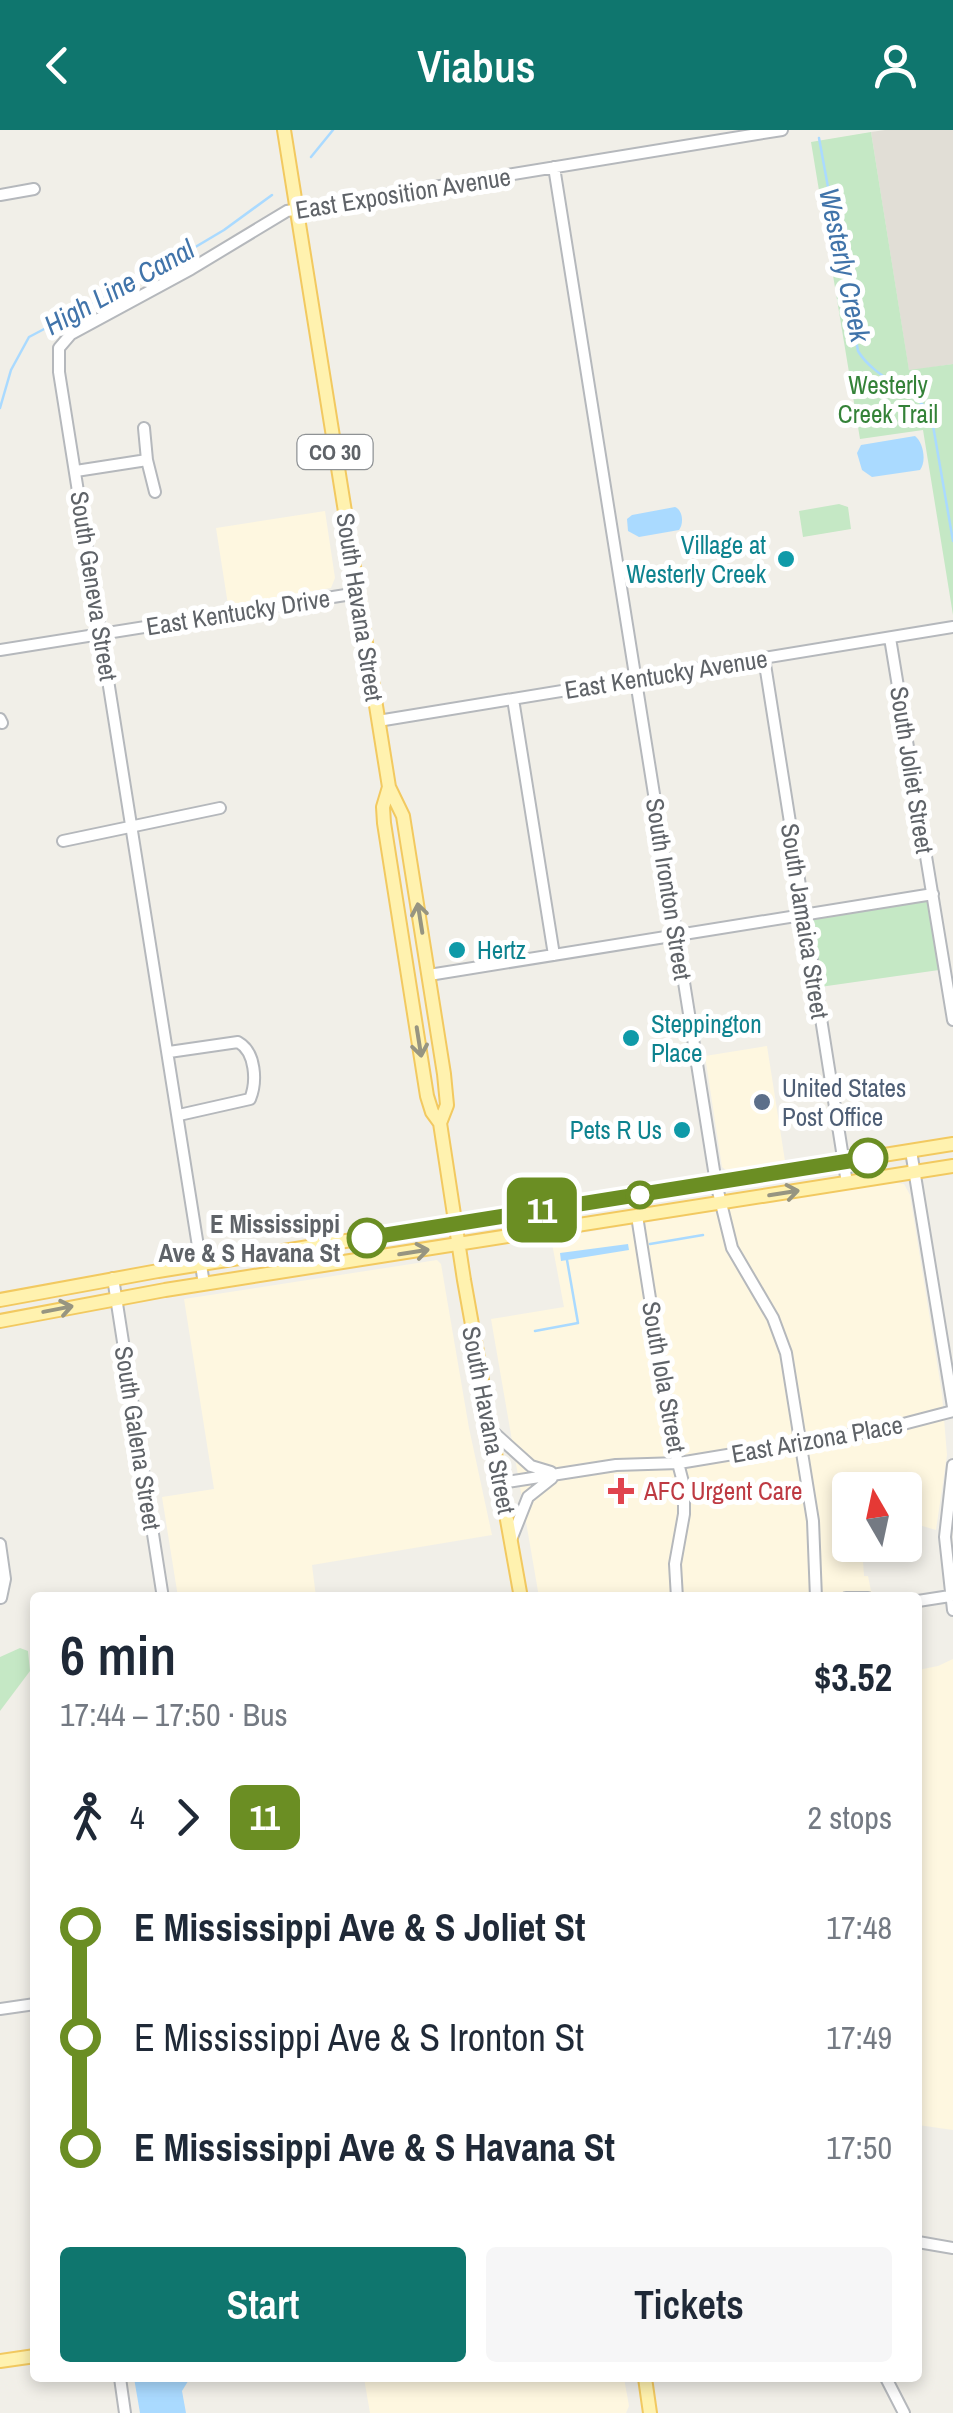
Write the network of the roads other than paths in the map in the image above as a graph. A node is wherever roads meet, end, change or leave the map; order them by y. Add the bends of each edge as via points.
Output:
1 (284, 130) edge
2 (782, 130) edge
3 (554, 168) junction
4 (34, 189) dead end
5 (0, 194) edge
6 (296, 209) junction
7 (59, 348) joint
8 (144, 428) dead end
9 (147, 460) junction
10 (76, 471) junction
11 (155, 492) dead end
12 (358, 593) junction
13 (953, 627) edge
14 (102, 634) junction
15 (890, 638) junction
16 (0, 650) edge
17 (764, 658) junction
18 (636, 679) junction
19 (513, 699) junction
20 (378, 722) junction
21 (389, 787) junction
22 (220, 808) dead end
23 (133, 824) junction
24 (63, 840) dead end
25 (390, 862) junction
26 (414, 882) junction
27 (932, 894) junction
28 (804, 915) junction
29 (677, 936) junction
30 (554, 955) junction
31 (405, 957) junction
32 (429, 975) junction
33 (410, 990) junction
34 (435, 1014) junction
35 (953, 1020) edge
36 (169, 1052) junction
37 (179, 1116) junction
38 (440, 1123) junction
39 (953, 1144) edge
40 (911, 1151) junction
41 (843, 1162) junction
42 (953, 1166) edge
43 (915, 1173) junction
44 (716, 1183) junction
45 (847, 1183) junction
46 (721, 1203) junction
47 (637, 1216) junction
48 (454, 1224) junction
49 (458, 1244) junction
50 (201, 1264) junction
51 (112, 1278) junction
52 (204, 1284) junction
53 (116, 1298) junction
54 (0, 1300) edge
55 (0, 1321) edge
56 (952, 1388) edge
57 (953, 1409) edge
58 (491, 1430) junction
59 (800, 1442) junction
60 (679, 1462) junction
61 (953, 1465) edge
62 (562, 1474) junction
63 (501, 1483) junction
64 (512, 1540) junction
65 (0, 1544) edge
66 (162, 1592) edge
67 (520, 1592) edge
68 (676, 1592) edge
69 (816, 1592) edge
70 (950, 1596) junction
71 (1, 1598) edge
72 (922, 1601) edge
73 (953, 1610) edge
74 (30, 2005) edge
75 (0, 2009) edge
76 (922, 2243) edge
77 (953, 2248) edge
78 (30, 2357) edge
79 (0, 2361) edge
80 (121, 2382) edge
81 (645, 2382) edge
82 (888, 2382) edge
83 (126, 2413) edge
84 (650, 2413) edge
85 (904, 2413) edge

1 - 6 main road, South Havana Street / CO 30
2 - 3 street, East Exposition Avenue
3 - 6 street, East Exposition Avenue
3 - 18 street, South Ironton Street
4 - 5 street
6 - 7 street, East Exposition Avenue via 71,334
6 - 12 main road, South Havana Street / CO 30
7 - 10 street, South Geneva Street
8 - 9 street
9 - 10 street
9 - 11 street
10 - 14 street, South Geneva Street
12 - 14 street, East Kentucky Drive
12 - 20 main road, South Havana Street / CO 30
13 - 15 street, East Kentucky Avenue
14 - 16 street, East Kentucky Drive
14 - 23 street, South Geneva Street
15 - 17 street, East Kentucky Avenue
15 - 27 street, South Joliet Street
17 - 18 street, East Kentucky Avenue
17 - 28 street, South Jamaica Street
18 - 19 street, East Kentucky Avenue
18 - 29 street, South Ironton Street
19 - 20 street, East Kentucky Avenue
19 - 30 street
20 - 21 main road, South Havana Street / CO 30
21 - 25 main road, South Havana Street / CO 30 via 383,812
21 - 26 main road, South Havana Street / CO 30 via 403,816
22 - 23 street
23 - 24 street
23 - 36 street, South Geneva Street
25 - 26 main road
25 - 31 main road, South Havana Street / CO 30
32 -> 26 main road, South Havana Street / CO 30
27 - 28 street
27 - 35 street, South Joliet Street
28 - 29 street
28 - 41 street, South Jamaica Street
29 - 30 street
29 - 44 street, South Ironton Street
30 - 32 street
31 - 32 main road
31 - 33 main road, South Havana Street / CO 30
32 - 34 main road, South Havana Street / CO 30
33 - 34 main road
33 -> 38 main road, South Havana Street / CO 30 via 430,1107
34 - 38 main road, South Havana Street / CO 30 via 447,1098
36 - 37 street, South Geneva Street
36 - 37 street via 238,1042 248,1050 254,1072 250,1099
37 - 50 street, South Geneva Street
38 - 48 main road, South Havana Street / CO 30
39 - 40 main road
40 - 41 main road
40 - 43 street
41 - 44 main road
41 - 45 street, South Jamaica Street
42 - 43 main road
43 - 45 main road
43 - 56 street
44 - 46 street, South Ironton Street
44 - 48 main road
46 -> 45 main road
46 - 47 main road
46 - 59 street, South Ironton Street via 734,1253 781,1336
47 - 49 main road
47 - 60 street, South Iola Street
48 - 49 main road, South Havana Street / CO 30
48 - 50 main road
52 -> 49 main road
49 - 58 main road, South Havana Street / CO 30
50 - 51 main road
50 - 52 street, South Geneva Street
51 - 53 street, South Galena Street
51 - 54 main road
52 - 53 main road
55 -> 53 main road
53 - 66 street, South Galena Street
56 - 57 street
57 - 59 street, East Arizona Place via 895,1427
58 - 62 street via 530,1466
58 - 63 main road, South Havana Street / CO 30
59 - 60 street, East Arizona Place
59 - 69 street, South Ironton Street
60 - 62 street, East Arizona Place
60 - 68 street, South Iola Street via 685,1508
61 - 70 street via 944,1534
62 - 63 street, East Arizona Place
62 - 64 street via 528,1497
63 - 64 main road, South Havana Street / CO 30
64 - 67 main road, South Havana Street / CO 30
65 - 71 street
70 - 72 street
70 - 73 street
74 - 75 street
76 - 77 street
78 - 79 main road
80 - 83 street
81 - 84 main road
82 - 85 street

